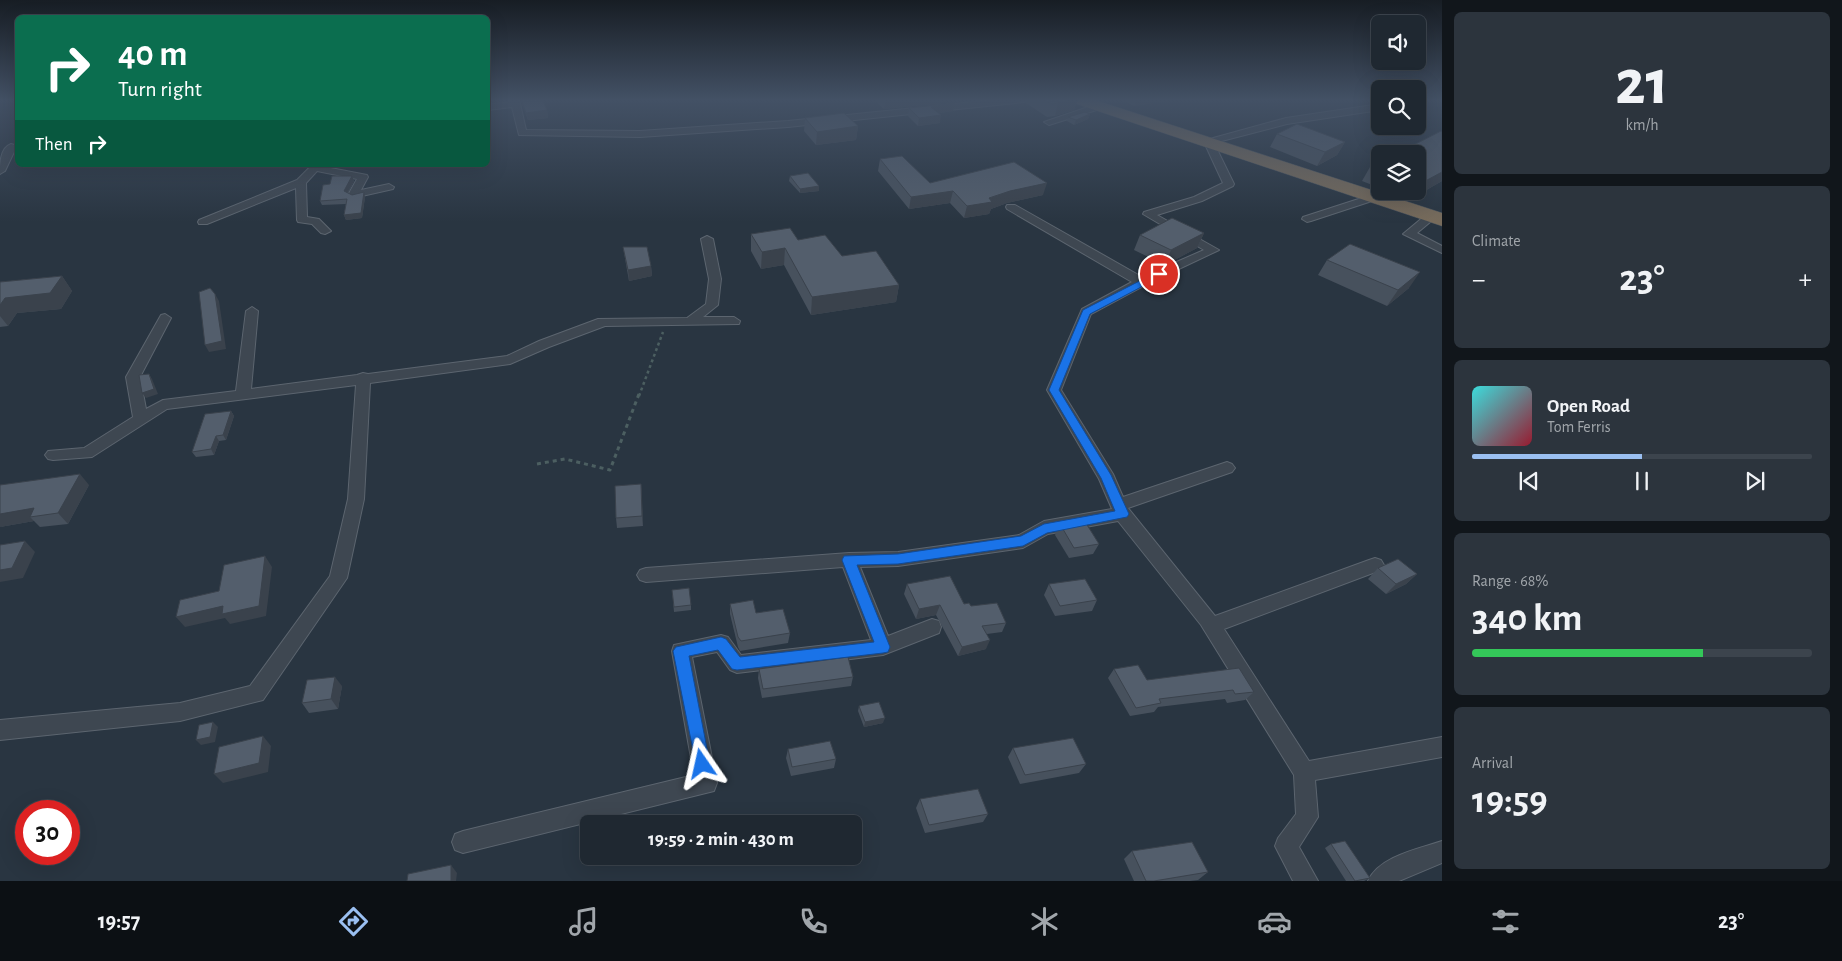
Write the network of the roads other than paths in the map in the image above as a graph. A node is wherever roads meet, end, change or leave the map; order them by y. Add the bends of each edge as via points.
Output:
1 (1203, 140) edge
2 (1216, 140) edge
3 (1209, 142) junction
4 (14, 149) edge
5 (0, 154) edge
6 (313, 167) edge
7 (318, 167) edge
8 (0, 171) edge
9 (301, 182) junction
10 (389, 187) dead end
11 (1371, 196) edge
12 (1371, 198) edge
13 (1383, 200) edge
14 (1011, 207) dead end
15 (1436, 218) edge
16 (1307, 219) dead end
17 (203, 222) dead end
18 (325, 230) dead end
19 (707, 240) dead end
20 (1442, 250) edge
21 (1141, 282) junction
22 (252, 310) dead end
23 (165, 318) dead end
24 (734, 321) dead end
25 (689, 322) junction
26 (363, 377) junction
27 (243, 395) junction
28 (141, 419) junction
29 (53, 455) dead end
30 (1227, 468) dead end
31 (1120, 509) junction
32 (849, 560) junction
33 (1375, 565) dead end
34 (646, 575) dead end
35 (1211, 626) junction
36 (932, 627) dead end
37 (883, 647) junction
38 (0, 730) edge
39 (1442, 747) edge
40 (1304, 772) junction
41 (463, 842) dead end
42 (1442, 852) edge
43 (1306, 881) edge
44 (1380, 881) edge

1 - 3 highway
2 - 3 street
3 - 11 highway
3 - 21 street via 1229,184 1198,199 1148,214 1213,250
4 - 5 street
4 - 8 street
6 - 9 street
7 - 10 street via 363,177 353,196
9 - 17 street
9 - 18 street via 302,220 314,221
12 - 16 street
13 - 15 highway
14 - 21 street
15 - 20 street via 1409,234
19 - 25 street via 716,280 712,305
21 - 31 street via 1086,312 1054,390 1107,478
22 - 27 street
23 - 28 street via 133,377
24 - 25 street
25 - 26 street via 603,322 510,360
26 - 27 street
26 - 38 street via 356,499 338,578 256,694 180,712
27 - 28 street via 163,405
28 - 29 street via 87,453
30 - 31 street
31 - 32 street via 1044,528 1023,541 898,559
31 - 35 street
32 - 34 street
32 - 37 street
33 - 35 street
35 - 40 street
36 - 37 street
37 - 41 street via 737,664 721,643 681,651 706,783
39 - 40 street
40 - 43 street via 1306,817 1286,846
42 - 44 street via 1394,870

